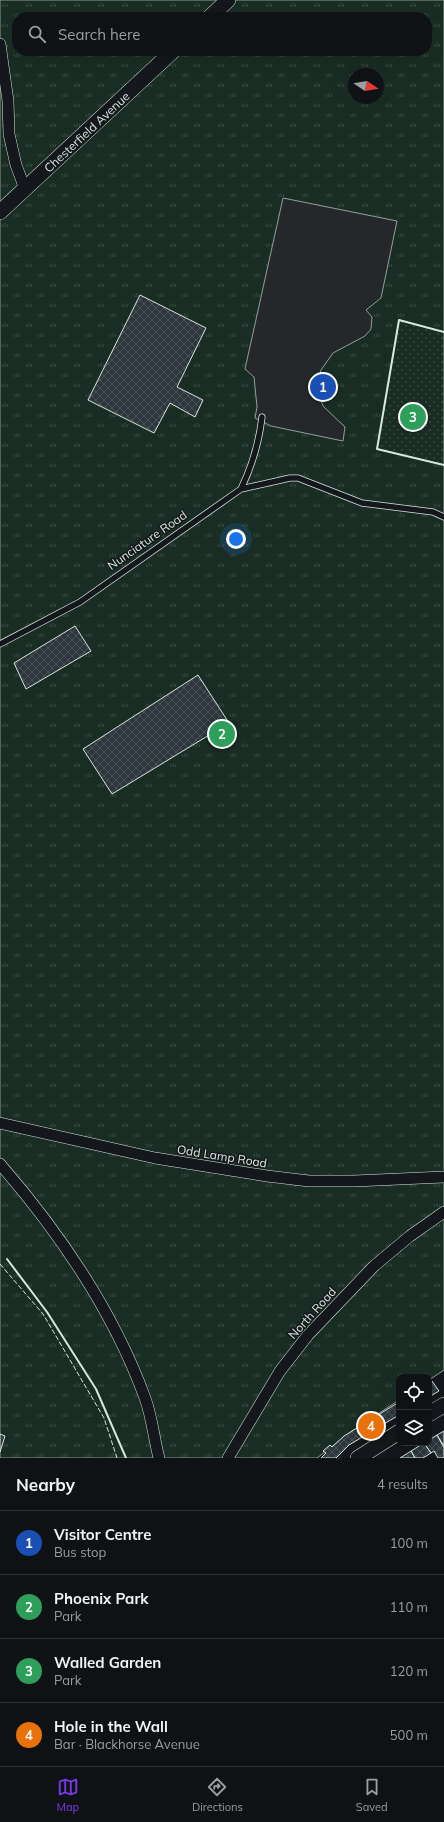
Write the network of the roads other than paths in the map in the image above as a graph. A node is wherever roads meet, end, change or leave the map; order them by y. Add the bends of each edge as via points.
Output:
1 (228, 0) edge
2 (215, 12) edge
3 (0, 44) edge
4 (168, 56) edge
5 (25, 189) junction
6 (0, 212) edge
7 (262, 417) dead end
8 (240, 489) junction
9 (444, 517) edge
10 (0, 644) edge
11 (0, 1123) edge
12 (0, 1164) edge
13 (444, 1177) edge
14 (444, 1212) edge
15 (444, 1405) edge
16 (432, 1412) edge
17 (396, 1434) edge
18 (159, 1458) edge
19 (228, 1458) edge
20 (358, 1458) edge

1 - 2 street
3 - 5 street via 8,101 9,134
4 - 5 street, Chesterfield Avenue
5 - 6 street, Chesterfield Avenue
7 - 8 lane, Nunciature Road via 256,448
8 - 9 lane via 298,478 362,503 433,512
8 - 10 lane, Nunciature Road via 80,602
11 - 13 street, Odd Lamp Road via 155,1158 267,1176 309,1181
12 - 18 street via 61,1242 108,1317 146,1400
14 - 19 street, North Road via 374,1266 308,1335 280,1371
15 - 16 street
17 - 20 street

